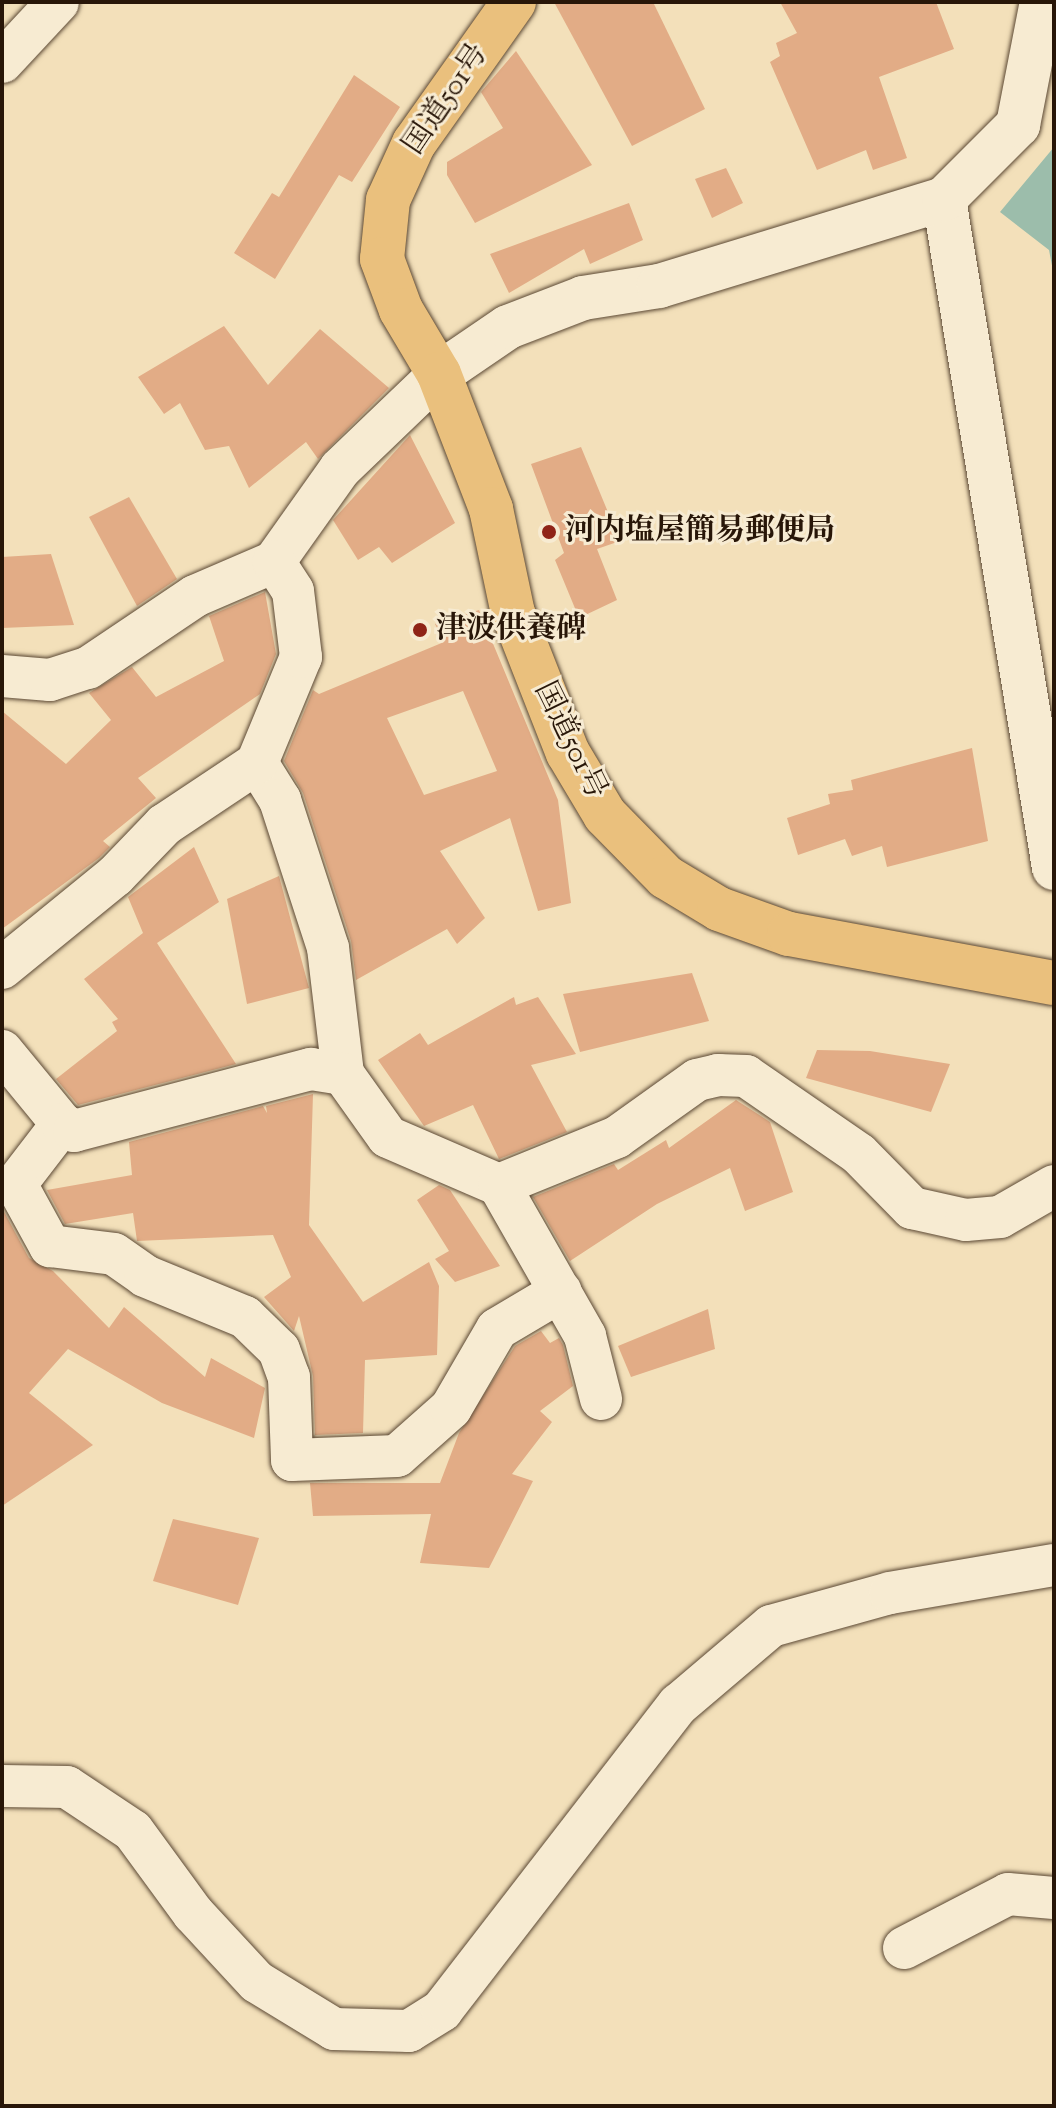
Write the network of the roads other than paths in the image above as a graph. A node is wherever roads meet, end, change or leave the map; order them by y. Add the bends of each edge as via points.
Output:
1 (58, 2) edge
2 (514, 2) edge
3 (1042, 2) edge
4 (2, 62) edge
5 (944, 199) junction
6 (439, 374) junction
7 (274, 562) junction
8 (2, 676) edge
9 (257, 763) junction
10 (1054, 868) edge
11 (2, 968) edge
12 (1054, 983) edge
13 (2, 1051) edge
14 (343, 1074) junction
15 (62, 1124) junction
16 (499, 1185) junction
17 (1054, 1186) edge
18 (561, 1291) junction
19 (601, 1399) dead end
20 (1054, 1565) edge
21 (2, 1786) edge
22 (1054, 1898) edge
23 (904, 1948) dead end

1 - 4 street
2 - 6 highway, 国道501号 via 414,143 388,200 382,259 401,310
3 - 5 street via 1018,125
5 - 6 street via 659,286 583,298 508,327
5 - 10 street
6 - 7 street via 340,469
6 - 12 highway, 国道501号 via 491,509 513,613 568,753 605,815 666,877 719,909 789,934
7 - 8 street via 195,596 88,668 50,680
7 - 9 street via 293,591 301,657
9 - 11 street via 164,825 115,876
9 - 14 street via 280,800 328,948
13 - 15 street
14 - 15 street via 311,1069 74,1131
14 - 16 street via 388,1137
15 - 18 street via 16,1184 50,1246 114,1254 145,1276 245,1317 279,1350 289,1377 292,1460 397,1456 451,1408 497,1329
16 - 17 street via 617,1137 697,1080 718,1075 746,1076 859,1154 912,1208 966,1220 1000,1217
16 - 18 street
18 - 19 street via 585,1336
20 - 21 street via 890,1593 771,1626 678,1705 442,2010 409,2031 334,2029 257,1982 193,1913 133,1831 67,1787
22 - 23 street via 1008,1894

